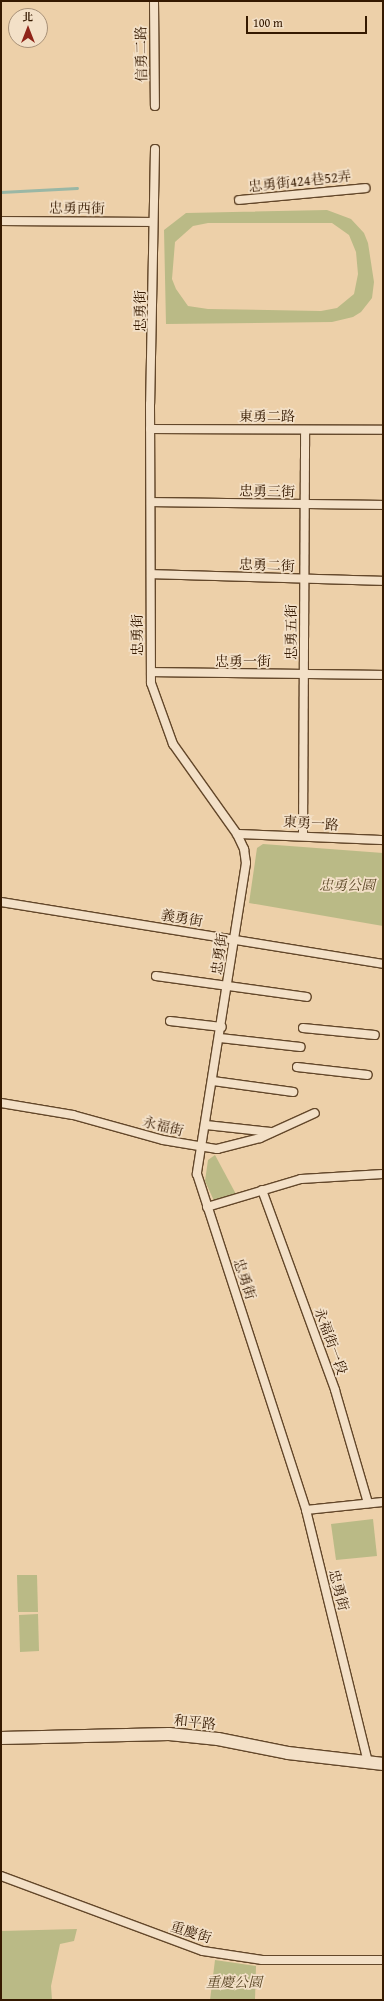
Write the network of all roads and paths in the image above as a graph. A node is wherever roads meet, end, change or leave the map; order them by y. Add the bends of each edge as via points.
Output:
1 (154, 1) edge
2 (155, 106) dead end
3 (155, 149) dead end
4 (365, 188) dead end
5 (239, 200) dead end
6 (1, 221) edge
7 (153, 222) junction
8 (150, 429) junction
9 (306, 430) junction
10 (383, 430) edge
11 (151, 502) junction
12 (304, 504) junction
13 (383, 504) edge
14 (151, 574) junction
15 (304, 579) junction
16 (383, 581) edge
17 (150, 672) junction
18 (304, 674) junction
19 (383, 675) edge
20 (237, 834) junction
21 (303, 835) junction
22 (383, 840) edge
23 (1, 902) edge
24 (234, 940) junction
25 (383, 964) edge
26 (156, 976) dead end
27 (228, 986) junction
28 (307, 997) dead end
29 (170, 1021) dead end
30 (222, 1027) junction
31 (303, 1028) dead end
32 (374, 1035) dead end
33 (220, 1038) junction
34 (300, 1048) dead end
35 (297, 1067) dead end
36 (368, 1075) dead end
37 (213, 1081) junction
38 (293, 1092) dead end
39 (1, 1103) edge
40 (315, 1113) dead end
41 (206, 1125) junction
42 (271, 1132) junction
43 (201, 1148) junction
44 (383, 1174) edge
45 (262, 1190) junction
46 (208, 1207) junction
47 (383, 1502) edge
48 (368, 1503) junction
49 (306, 1510) junction
50 (1, 1738) edge
51 (368, 1762) junction
52 (383, 1764) edge
53 (1, 1876) edge
54 (383, 1960) edge

1 - 2 street, 信勇二路
3 - 7 street, 忠勇街
4 - 5 street, 忠勇街424巷52弄
6 - 7 street, 忠勇西街
7 - 8 street, 忠勇街
8 - 9 street, 東勇二路
8 - 11 street, 忠勇街
9 - 10 street, 東勇二路
9 - 12 street, 忠勇五街
11 - 12 street, 忠勇三街
11 - 14 street, 忠勇街
12 - 13 street, 忠勇三街
12 - 15 street, 忠勇五街
14 - 15 street, 忠勇二街
14 - 17 street, 忠勇街
15 - 16 street, 忠勇二街
15 - 18 street, 忠勇五街
17 - 18 street, 忠勇一街
17 - 20 street, 忠勇街 via 151,683 173,744
18 - 19 street, 忠勇一街
18 - 21 street, 忠勇五街
20 - 21 street, 東勇一路
20 - 24 street, 忠勇街 via 244,849 246,863
21 - 22 street, 東勇一路
23 - 24 street, 義勇街
24 - 25 street, 義勇街
24 - 27 street, 忠勇街
26 - 27 street
27 - 28 street
27 - 30 street, 忠勇街
29 - 30 street
30 - 33 street, 忠勇街
31 - 32 street
33 - 34 street
33 - 37 street, 忠勇街
35 - 36 street
37 - 38 street
37 - 41 street, 忠勇街
39 - 43 street, 永福街 via 73,1115
40 - 42 street, 永福街
41 - 42 street
41 - 43 street, 忠勇街
42 - 43 street, 永福街 via 260,1138 216,1149
43 - 46 street, 忠勇街 via 197,1174
44 - 45 street via 301,1179
45 - 46 street
45 - 48 street, 永福街一段 via 334,1390
46 - 49 street, 忠勇街
47 - 48 street
48 - 49 street
49 - 51 street, 忠勇街
50 - 51 street, 和平路 via 169,1734 218,1739 288,1753
51 - 52 street, 和平路
53 - 54 street, 重慶街 via 203,1951 262,1960

